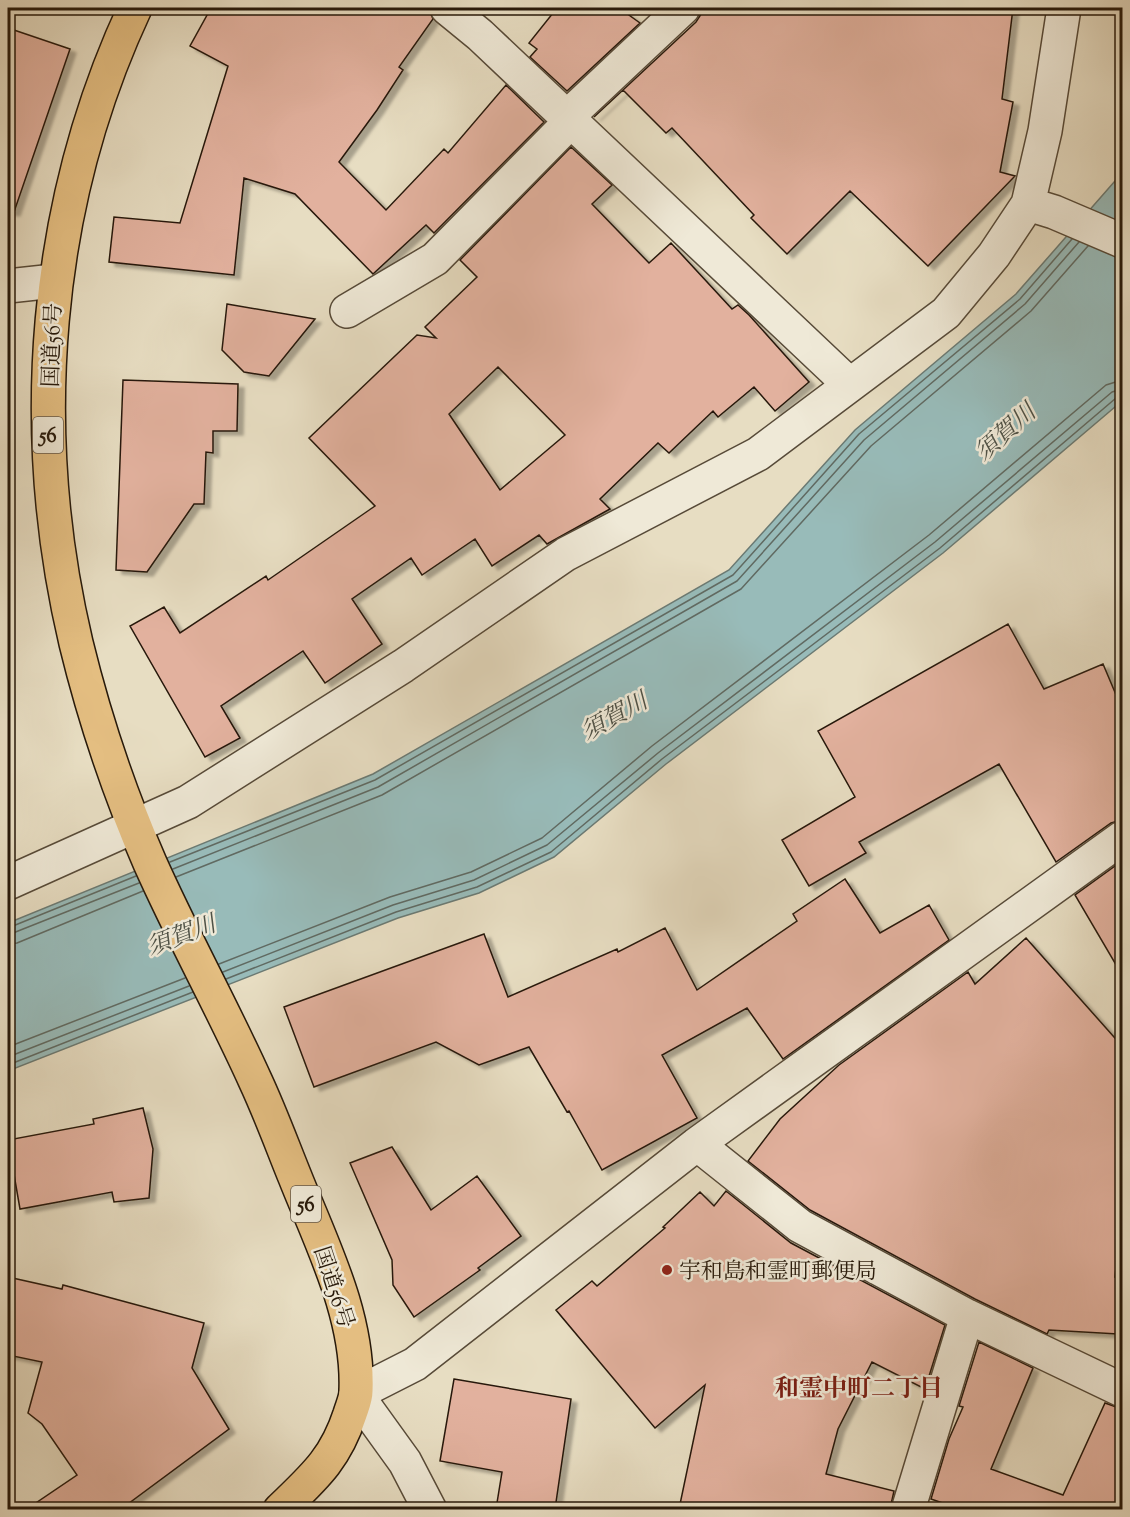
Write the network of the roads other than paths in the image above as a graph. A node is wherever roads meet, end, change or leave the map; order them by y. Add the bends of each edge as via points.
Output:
1 (135, 8) edge
2 (447, 8) edge
3 (683, 8) edge
4 (1064, 8) edge
5 (569, 119) junction
6 (1041, 208) junction
7 (1122, 241) edge
8 (54, 281) junction
9 (8, 286) edge
10 (347, 311) dead end
11 (849, 384) junction
12 (136, 826) junction
13 (1122, 838) edge
14 (8, 883) edge
15 (697, 1144) junction
16 (967, 1316) junction
17 (1122, 1390) edge
18 (356, 1394) junction
19 (280, 1509) edge
20 (430, 1509) edge
21 (908, 1509) edge

1 - 8 highway, 国道56号 / 56 via 112,55 77,164
2 - 5 street
3 - 5 street
4 - 6 street via 1046,130
5 - 10 street via 435,259
5 - 11 street
6 - 7 street
6 - 11 street via 994,255 946,313
8 - 9 street
8 - 12 highway, 国道56号 / 56 via 48,429 57,547 76,644 102,733
11 - 12 street via 758,454 566,554 366,690 188,802
12 - 14 street
12 - 18 highway, 国道56号 / 56 via 149,861 255,1080 338,1284 351,1328
13 - 15 street
15 - 16 street via 800,1226
15 - 18 street via 415,1364
16 - 17 street
16 - 21 street
18 - 19 highway, 国道56号 / 56 via 343,1436 321,1471
18 - 20 street via 405,1462

